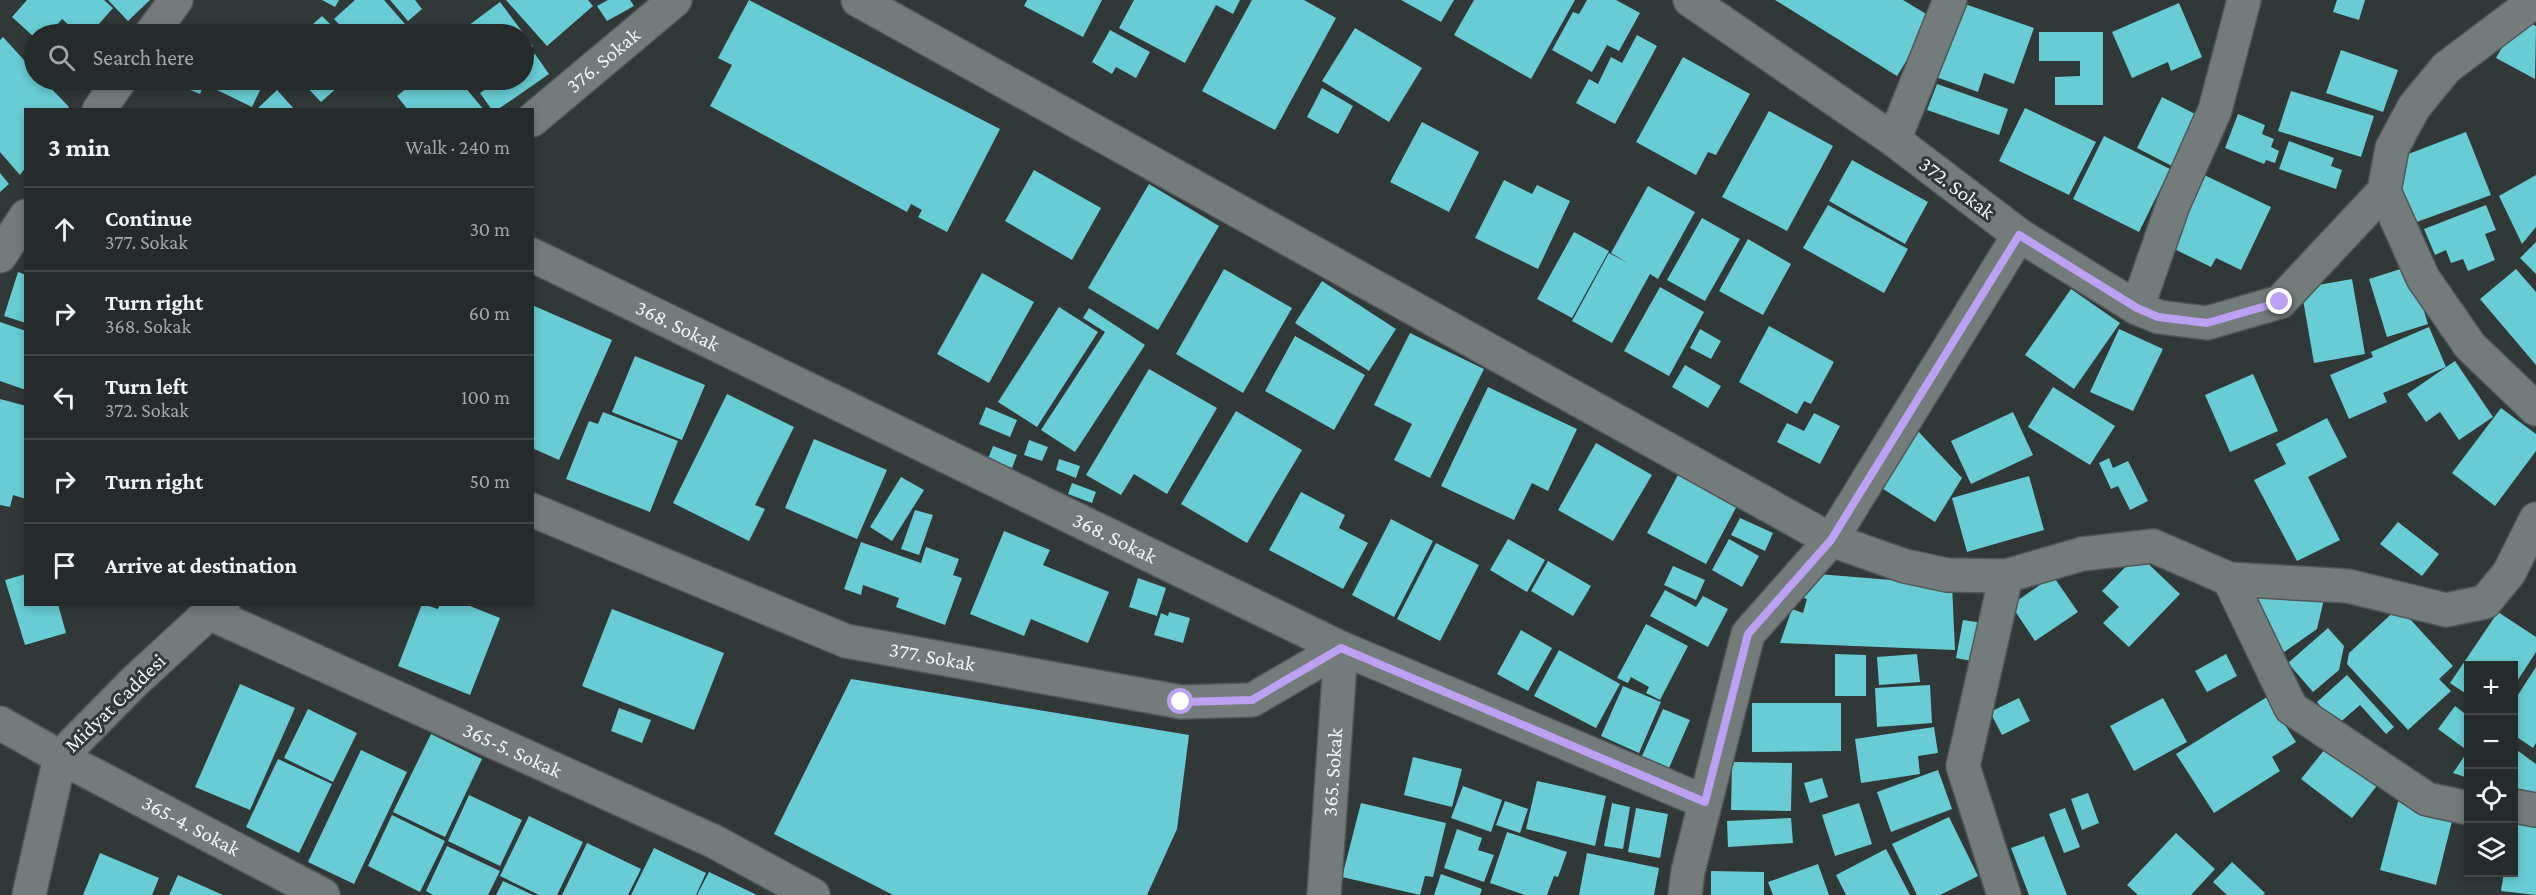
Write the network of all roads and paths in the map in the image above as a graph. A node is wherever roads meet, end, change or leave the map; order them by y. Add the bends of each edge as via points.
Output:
1 (176, 0) edge
2 (675, 0) edge
3 (858, 0) edge
4 (1690, 0) edge
5 (1950, 0) edge
6 (2244, 0) edge
7 (2535, 0) edge
8 (158, 24) edge
9 (113, 90) edge
10 (100, 108) edge
11 (534, 118) edge
12 (1894, 140) junction
13 (2384, 191) junction
14 (24, 219) edge
15 (2019, 235) junction
16 (0, 256) edge
17 (534, 256) edge
18 (2137, 308) junction
19 (2536, 409) edge
20 (534, 511) edge
21 (2536, 519) edge
22 (1831, 540) junction
23 (2006, 576) junction
24 (2229, 579) junction
25 (216, 609) edge
26 (1341, 648) junction
27 (0, 723) edge
28 (60, 757) junction
29 (1705, 802) junction
30 (2464, 807) edge
31 (2518, 807) edge
32 (2536, 810) edge
33 (29, 895) edge
34 (322, 895) edge
35 (813, 895) edge
36 (1324, 895) edge
37 (1685, 895) edge
38 (2004, 895) edge

1 - 8 street
2 - 11 street, 376. Sokak
3 - 22 street
4 - 12 street, 372. Sokak
5 - 12 street
6 - 18 street via 2215,110 2173,205
7 - 13 street via 2446,68 2414,107 2392,148
9 - 10 street
12 - 15 street, 372. Sokak
13 - 18 street, 372. Sokak via 2280,302 2207,323 2158,317
13 - 19 street via 2429,288 2470,346
14 - 16 street
15 - 18 street, 372. Sokak
15 - 22 street
17 - 26 street, 368. Sokak
20 - 26 street, 377. Sokak via 846,642 1181,702 1252,700
21 - 24 street via 2509,573 2486,602 2446,610 2348,586
22 - 23 street via 1905,566 1947,575
22 - 29 street via 1748,634
23 - 24 street via 2082,554 2153,546
23 - 38 street via 1963,766
24 - 30 street via 2291,708 2427,799
25 - 28 street, Midyat Caddesi via 135,681
25 - 35 street, 365-5. Sokak via 713,841
26 - 29 street, 368. Sokak
26 - 36 street, 365. Sokak
27 - 28 street, 365-4. Sokak
28 - 33 street, Midyat Caddesi
28 - 34 street, 365-4. Sokak
29 - 37 street
31 - 32 street

